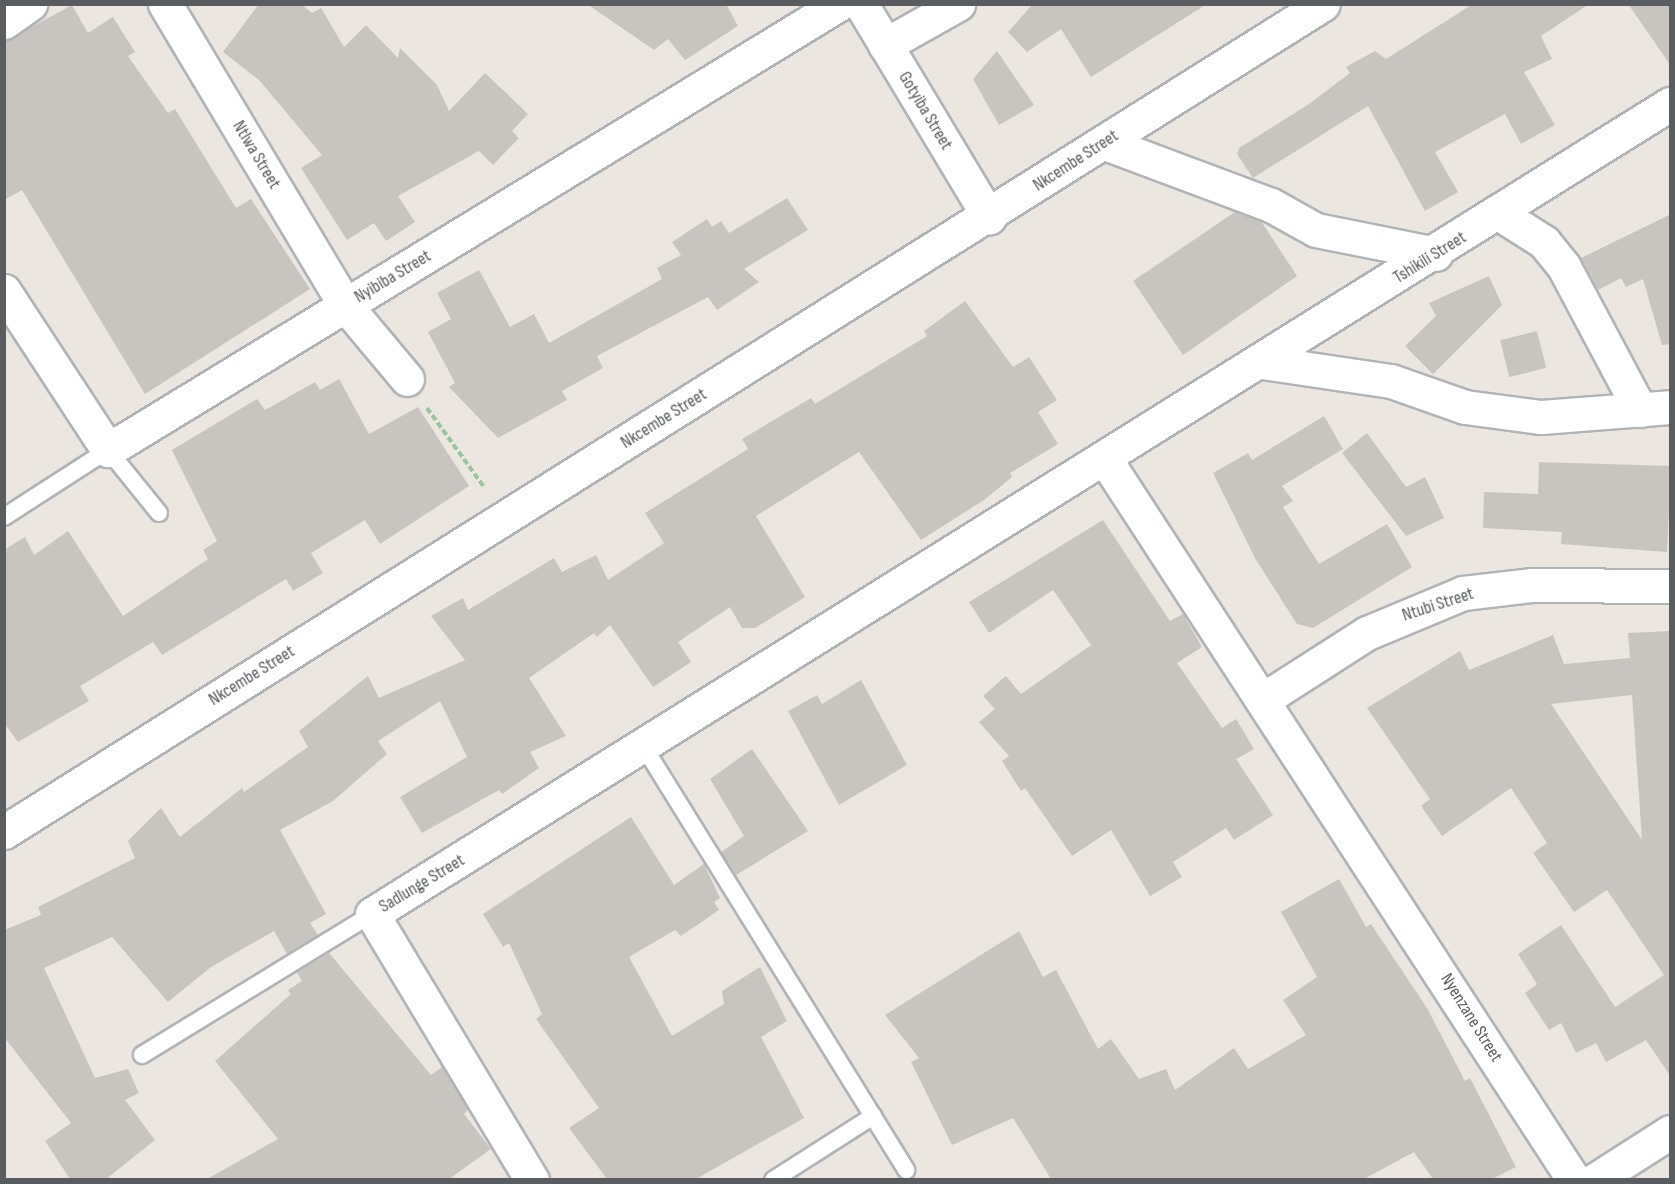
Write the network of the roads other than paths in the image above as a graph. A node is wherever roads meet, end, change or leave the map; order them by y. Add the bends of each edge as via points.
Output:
1 (30, 4) edge
2 (165, 4) edge
3 (839, 4) edge
4 (861, 4) edge
5 (958, 4) edge
6 (1323, 4) edge
7 (4, 22) edge
8 (885, 45) junction
9 (1671, 104) edge
10 (1105, 143) junction
11 (1500, 214) junction
12 (989, 217) junction
13 (1436, 254) junction
14 (4, 291) edge
15 (346, 306) junction
16 (1262, 362) junction
17 (407, 379) road end
18 (1655, 408) edge
19 (108, 450) junction
20 (1104, 459) junction
21 (159, 513) dead end
22 (4, 517) edge
23 (1671, 586) edge
24 (1264, 699) junction
25 (644, 747) junction
26 (4, 832) edge
27 (372, 914) junction
28 (142, 1055) dead end
29 (873, 1116) junction
30 (1671, 1132) edge
31 (906, 1170) dead end
32 (532, 1179) edge
33 (773, 1179) edge
34 (1574, 1179) edge
35 (1595, 1179) edge

1 - 7 street
2 - 15 street, Ntlwa Street
3 - 15 street, Nyibiba Street
4 - 8 street, Gotyiba Street
5 - 8 street
6 - 10 street, Nkcembe Street
8 - 12 street, Gotyiba Street
9 - 11 street, Tshikili Street
10 - 12 street, Nkcembe Street
10 - 13 street via 1271,205 1316,230
11 - 13 street, Tshikili Street
11 - 18 street via 1544,242 1564,267
12 - 26 street, Nkcembe Street
13 - 16 street, Tshikili Street
14 - 19 street
15 - 17 street, Ntlwa Street
15 - 19 street, Nyibiba Street
16 - 18 street via 1392,381 1465,407 1541,417
16 - 20 street, Tshikili Street
19 - 21 lane
19 - 22 lane
20 - 24 street, Nyenzane Street
20 - 25 street, Sadlunge Street
23 - 24 street, Ntubi Street via 1531,585 1463,593 1367,633
24 - 34 street, Nyenzane Street
25 - 27 street, Sadlunge Street
25 - 29 lane
27 - 28 lane
27 - 32 street, Sadlunge Street
29 - 31 lane
29 - 33 lane
30 - 35 street

